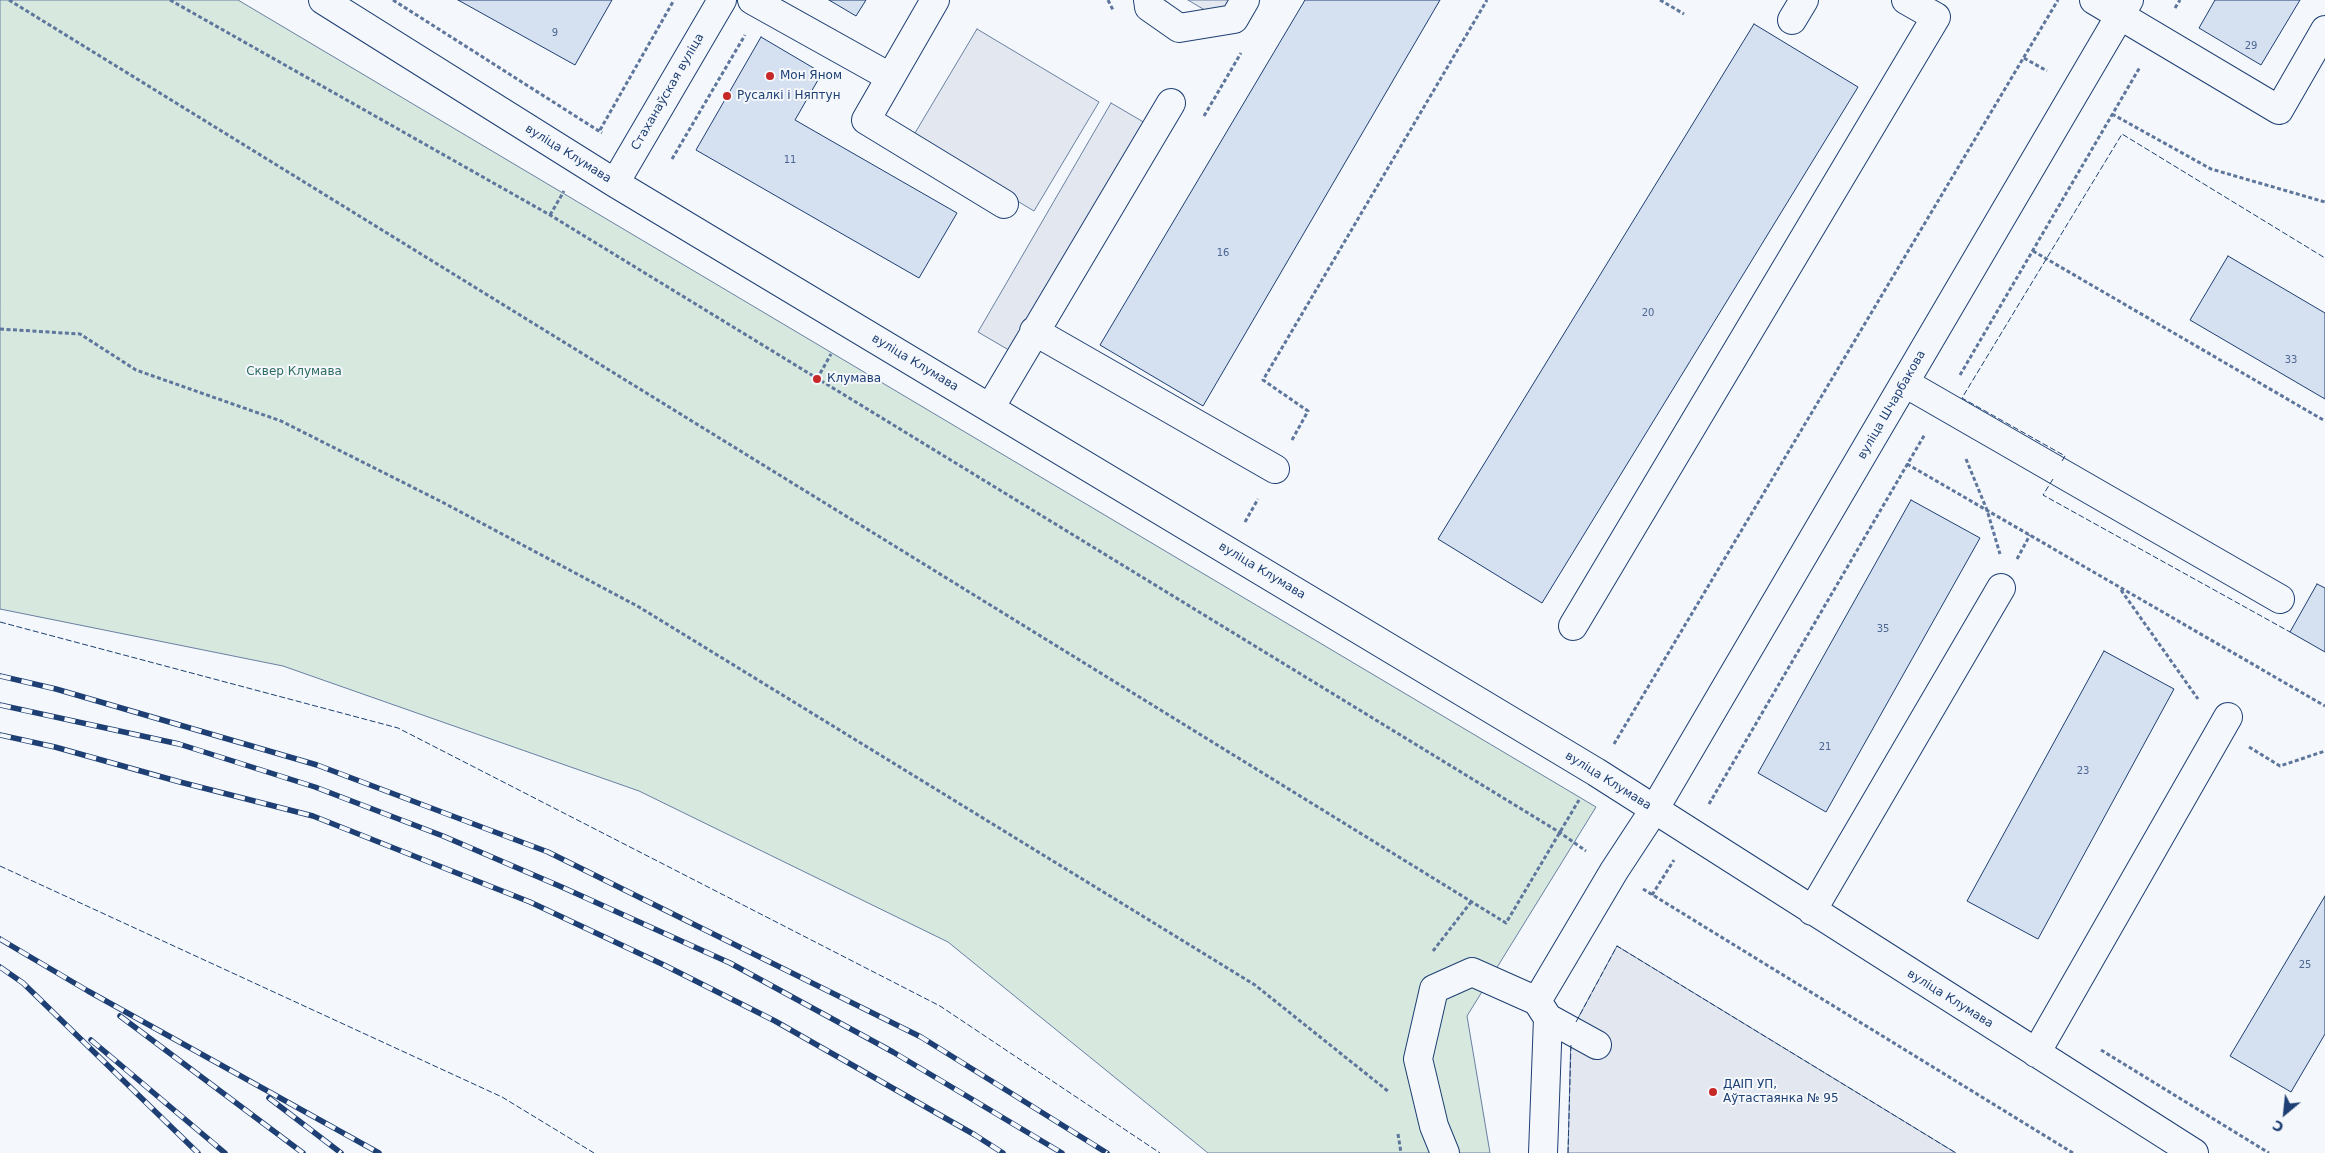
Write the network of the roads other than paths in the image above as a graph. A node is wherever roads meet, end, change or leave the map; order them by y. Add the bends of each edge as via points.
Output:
1 (323, 0) edge
2 (722, 0) edge
3 (935, 0) edge
4 (1148, 0) edge
5 (1245, 0) edge
6 (1906, 0) edge
7 (2094, 0) edge
8 (757, 3) edge
9 (2125, 8) edge
10 (2325, 30) edge
11 (890, 77) junction
12 (1171, 102) dead end
13 (615, 183) junction
14 (1004, 204) dead end
15 (1034, 331) junction
16 (1905, 383) junction
17 (990, 408) junction
18 (1275, 470) road end
19 (2002, 588) dead end
20 (2280, 599) dead end
21 (1573, 626) dead end
22 (2230, 730) road end
23 (1654, 810) junction
24 (1812, 912) junction
25 (1542, 1010) junction
26 (1597, 1045) dead end
27 (2036, 1052) junction
28 (1445, 1153) edge
29 (1543, 1153) edge
30 (2194, 1153) edge

1 - 13 street, вуліца Клумава
2 - 13 street, Стаханаўская вуліца
3 - 11 street
4 - 5 street via 1149,7 1179,28 1234,19
6 - 21 street via 1936,17
7 - 9 street
8 - 11 street
9 - 10 street via 2157,39 2279,110
9 - 16 street, вуліца Шчарбакова
11 - 14 street via 866,120
12 - 15 street
13 - 17 street, вуліца Клумава
15 - 17 street
15 - 18 street
16 - 20 street
16 - 23 street, вуліца Шчарбакова
17 - 23 street, вуліца Клумава
19 - 24 street
22 - 27 street
23 - 24 street, вуліца Клумава
23 - 25 street, вуліца Шчарбакова via 1614,871
24 - 27 street, вуліца Клумава
25 - 26 street
25 - 28 street via 1472,972 1434,989 1418,1059 1434,1126
25 - 29 street
27 - 30 street, вуліца Клумава

